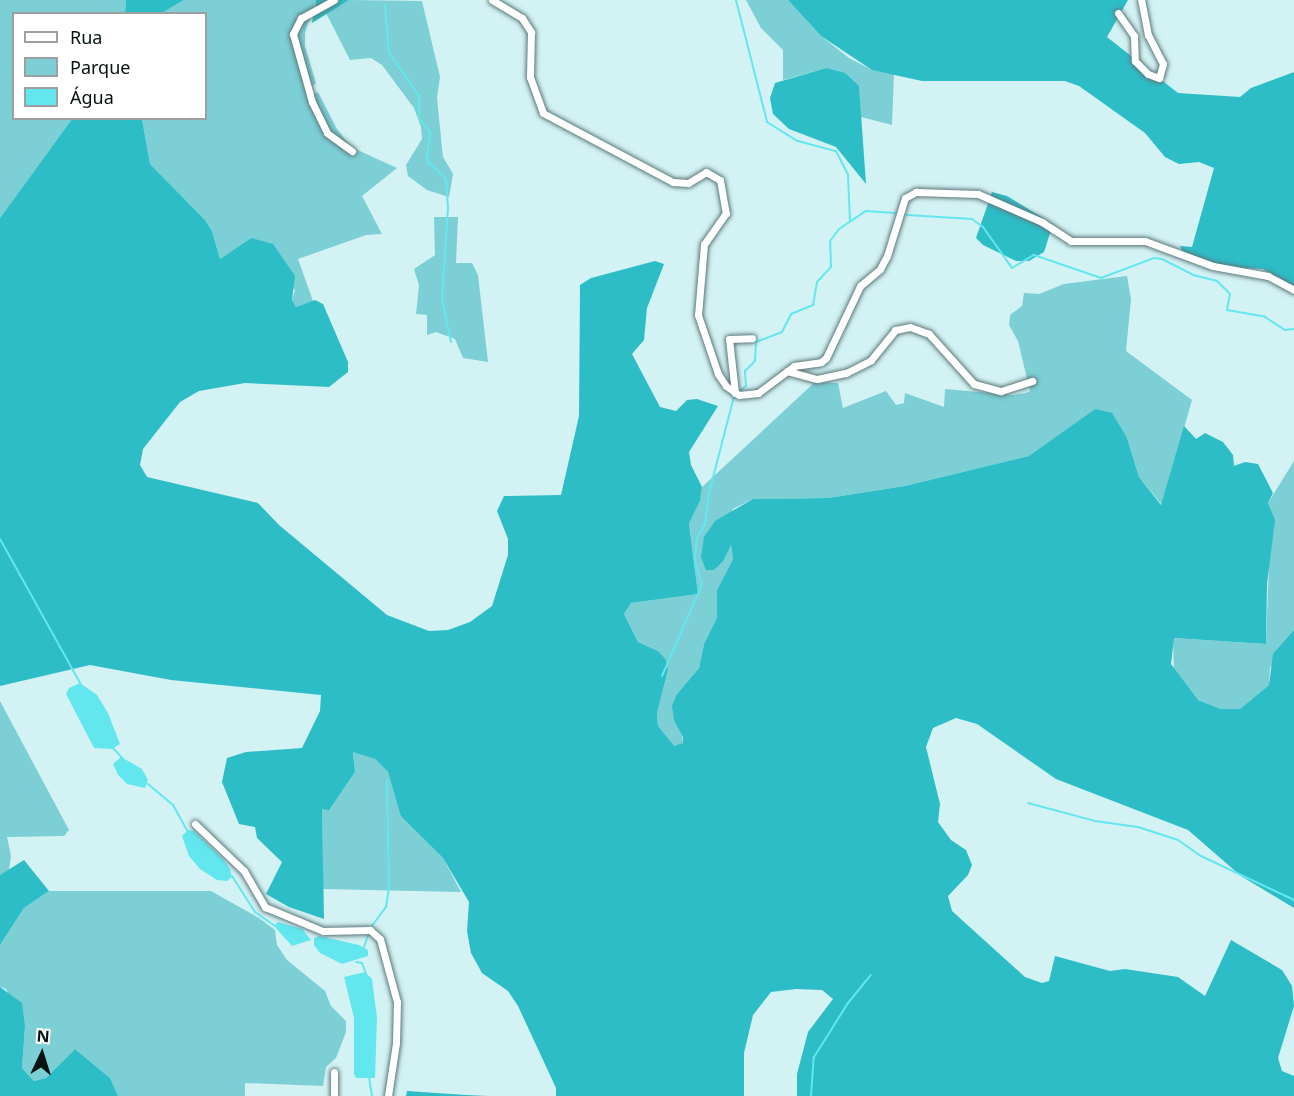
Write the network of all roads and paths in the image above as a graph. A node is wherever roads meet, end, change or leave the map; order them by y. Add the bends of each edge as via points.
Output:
1 (334, 0) edge
2 (492, 0) edge
3 (1141, 0) edge
4 (1118, 13) dead end
5 (352, 151) dead end
6 (1294, 290) edge
7 (752, 338) dead end
8 (787, 371) junction
9 (1032, 381) dead end
10 (735, 393) junction
11 (195, 824) dead end
12 (334, 1072) dead end
13 (334, 1096) edge
14 (388, 1096) edge

1 - 5 street via 301,18 293,34 312,102 327,134
2 - 10 street via 522,18 531,32 530,77 543,113 660,177 682,184 706,172 720,180 726,213 704,244 698,315 718,374
3 - 4 street via 1148,35 1163,64 1159,78 1148,74 1135,61 1134,36
6 - 8 street via 1268,276 1213,266 1144,241 1071,241 1042,222 978,194 916,192 905,198 887,256 880,269 860,286 826,358 821,362 799,363
7 - 10 street via 729,339
8 - 9 street via 818,379 846,373 871,360 895,330 909,327 929,334 974,384 1001,391
8 - 10 street via 758,393
11 - 14 street via 244,871 265,907 322,931 370,930 380,939 398,1002
12 - 13 street

